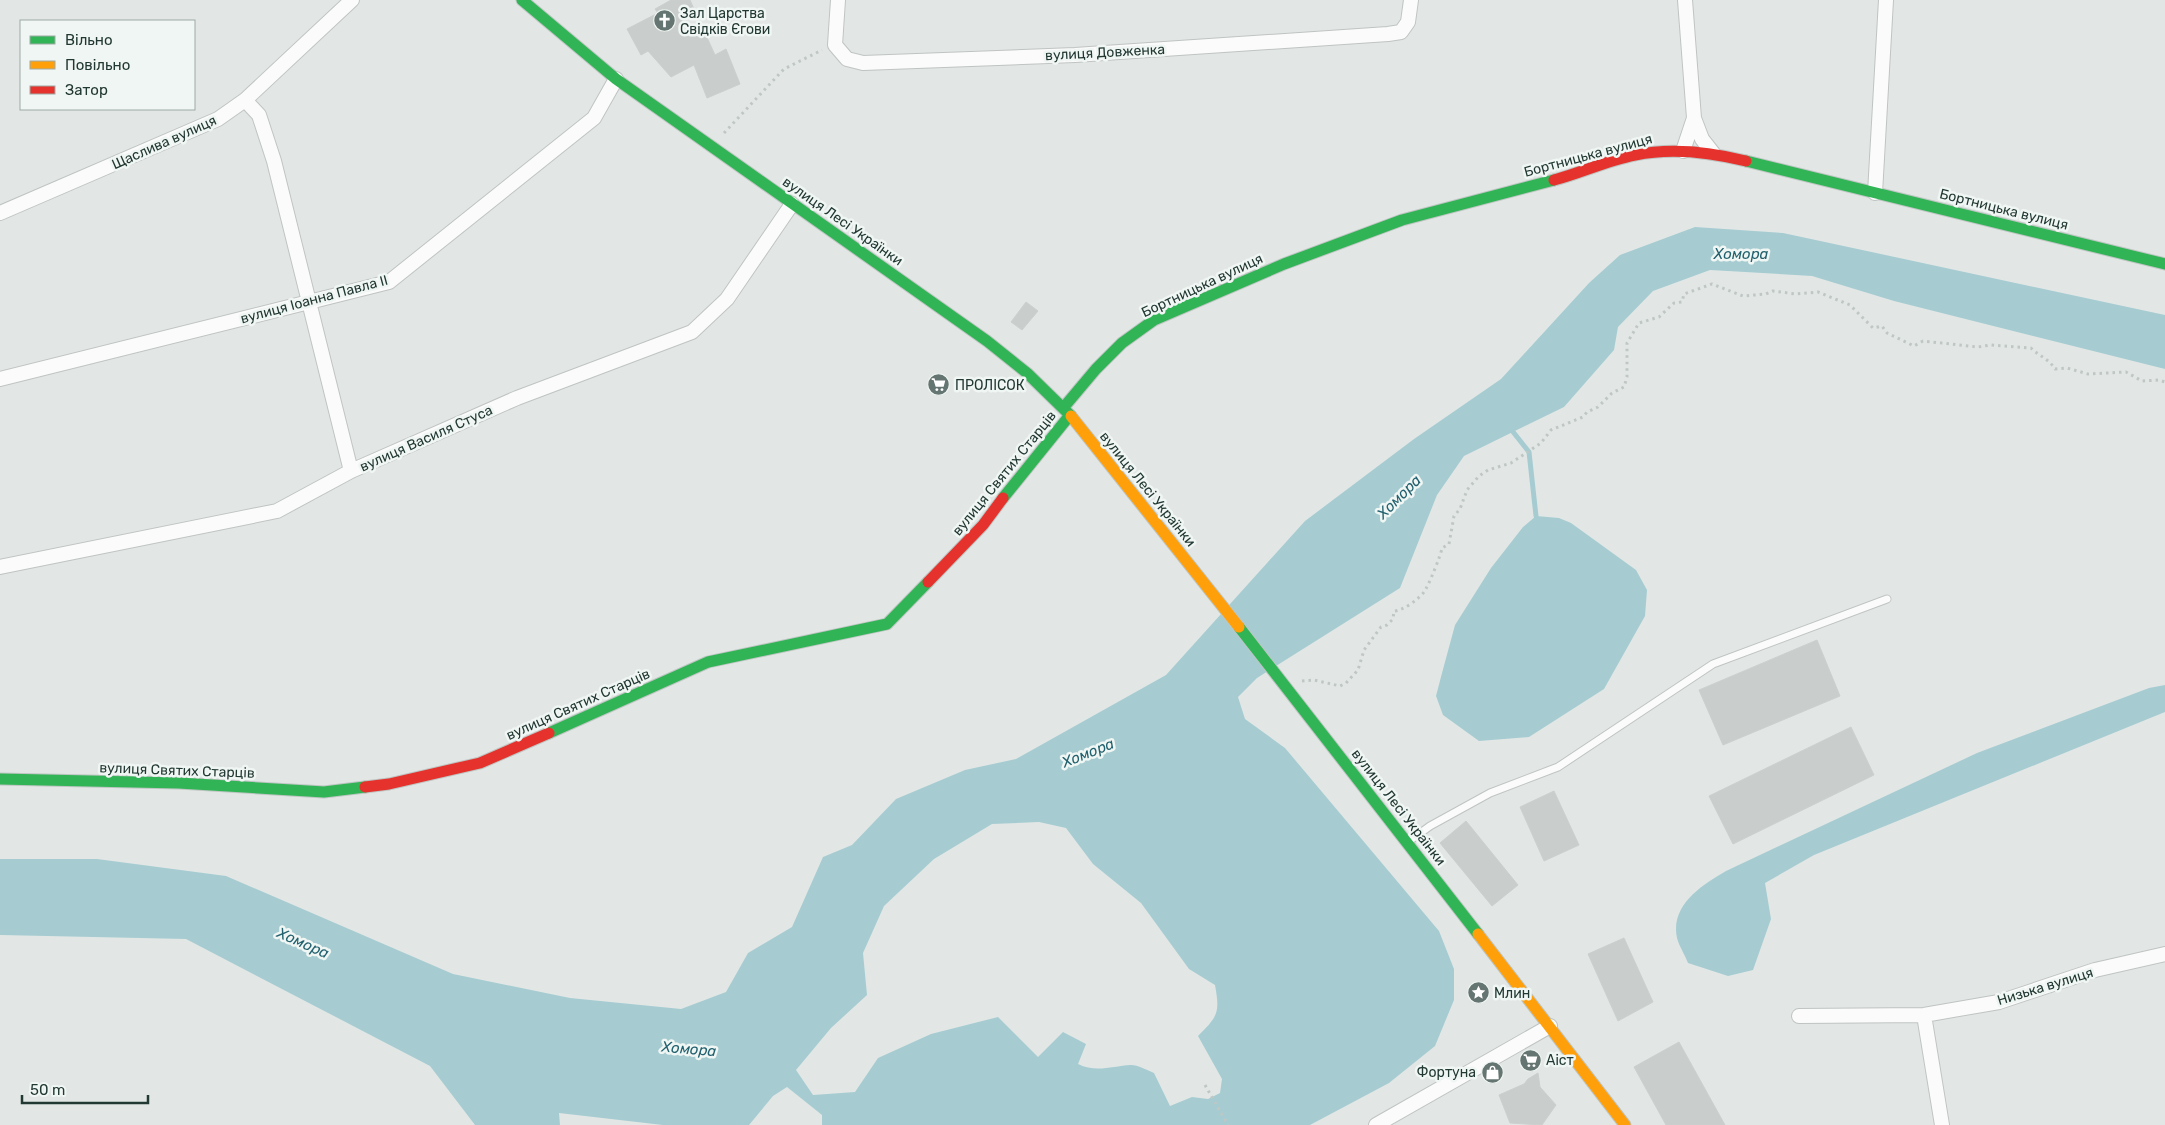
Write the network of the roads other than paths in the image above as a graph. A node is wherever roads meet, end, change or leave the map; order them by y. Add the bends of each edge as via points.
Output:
1 (352, 0) edge
2 (522, 0) edge
3 (838, 0) edge
4 (1685, 0) edge
5 (1886, 0) edge
6 (1411, 5) edge
7 (616, 79) junction
8 (262, 85) junction
9 (246, 100) junction
10 (259, 115) junction
11 (1694, 118) junction
12 (1684, 151) junction
13 (1713, 154) junction
14 (1875, 193) junction
15 (792, 204) junction
16 (0, 213) edge
17 (2165, 264) edge
18 (310, 302) junction
19 (0, 379) edge
20 (1067, 411) junction
21 (351, 471) junction
22 (0, 567) edge
23 (1887, 598) dead end
24 (0, 779) edge
25 (1408, 843) junction
26 (2165, 954) edge
27 (1924, 1015) junction
28 (1799, 1016) dead end
29 (1550, 1026) junction
30 (1376, 1125) edge
31 (1625, 1125) edge
32 (1942, 1125) edge

1 - 8 street, Щаслива вулиця
2 - 7 street, вулиця Лесі Українки
3 - 6 street, вулиця Довженка via 835,45 847,59 863,62 1075,55 1388,34 1401,32 1408,22
4 - 11 street
5 - 14 street
7 - 15 street, вулиця Лесі Українки
7 - 18 street, вулиця Іоанна Павла II via 594,118 389,282
8 - 9 street, Щаслива вулиця
8 - 10 street
9 - 10 street
9 - 16 street, Щаслива вулиця via 209,123
10 - 18 street
11 - 12 street
11 - 13 street via 1702,139
12 - 13 street, Бортницька вулиця
12 - 20 street, Бортницька вулиця via 1634,155 1570,176 1402,220 1284,264 1154,320 1096,368
13 - 14 street, Бортницька вулиця
14 - 17 street, Бортницька вулиця
15 - 20 street, вулиця Лесі Українки via 987,341
15 - 21 street, вулиця Василя Стуса via 727,298 692,332 517,398
18 - 19 street, вулиця Іоанна Павла II
18 - 21 street
20 - 24 street, вулиця Святих Старців via 984,526 888,624 708,662 480,763 390,784 324,792 179,783
20 - 25 street, вулиця Лесі Українки
21 - 22 street, вулиця Василя Стуса via 277,511
23 - 25 lane via 1713,664 1558,767 1490,793 1430,826
25 - 29 street, вулиця Лесі Українки
26 - 27 street, Низька вулиця via 2095,970 1999,1002
27 - 28 street, Низька вулиця
27 - 32 street
29 - 30 street
29 - 31 street, вулиця Лесі Українки

